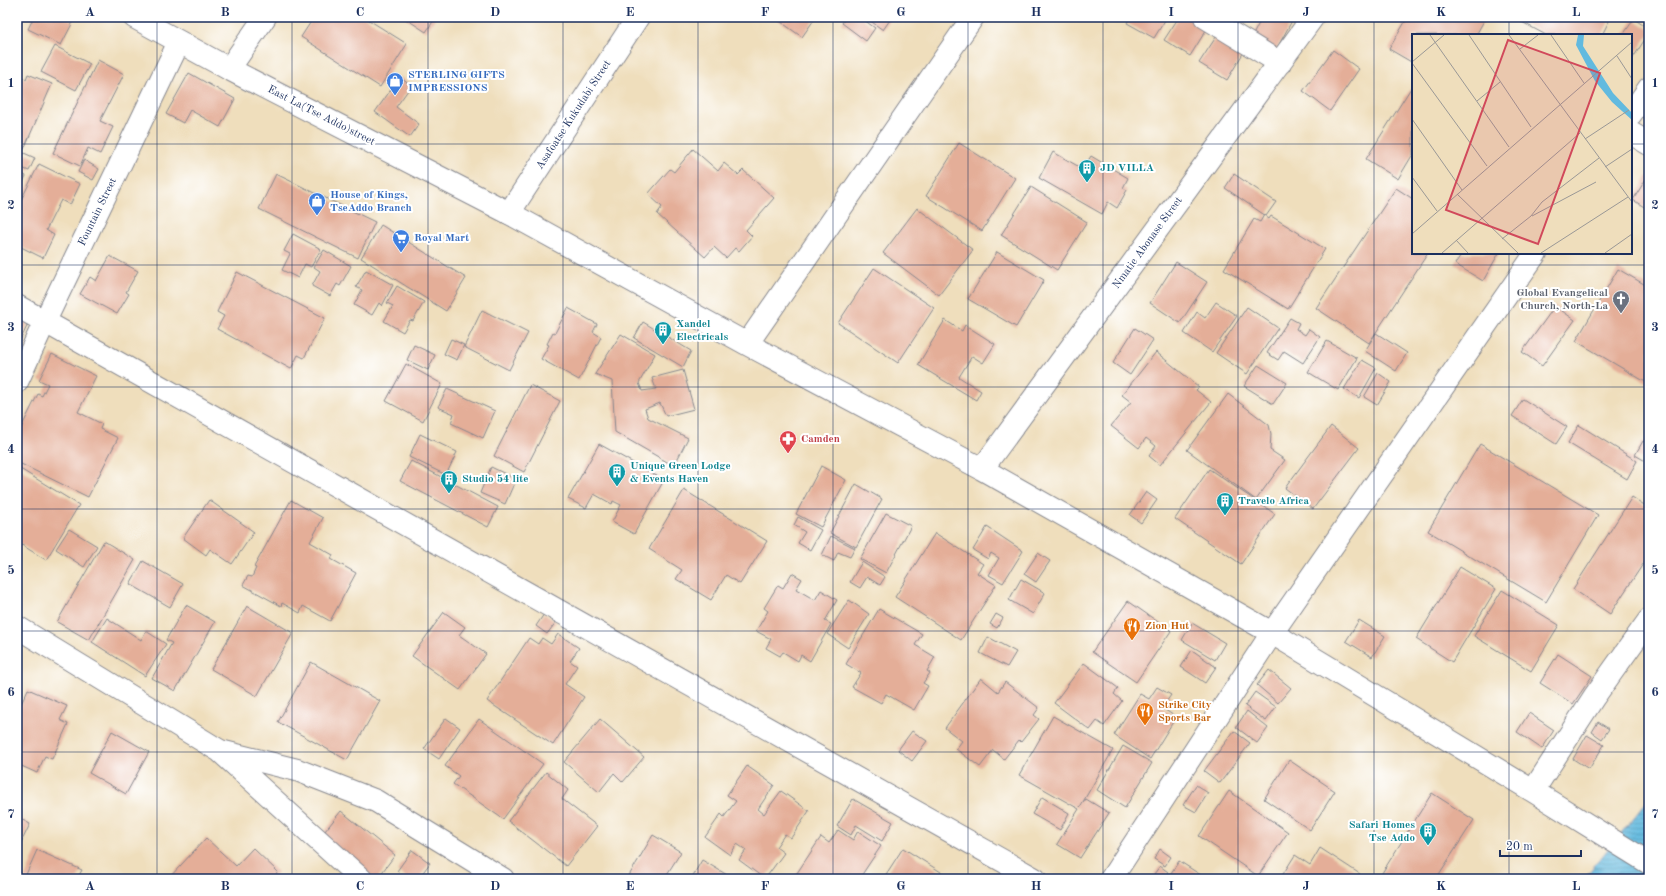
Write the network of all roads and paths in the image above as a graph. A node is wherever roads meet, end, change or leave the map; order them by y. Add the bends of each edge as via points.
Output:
1 (134, 17) edge
2 (265, 17) edge
3 (638, 17) edge
4 (973, 17) edge
5 (1205, 17) edge
6 (1313, 17) edge
7 (179, 42) junction
8 (1280, 63) junction
9 (229, 69) junction
10 (1649, 88) edge
11 (1632, 113) edge
12 (1632, 134) edge
13 (1649, 144) edge
14 (509, 213) junction
15 (1535, 254) edge
16 (17, 306) edge
17 (45, 321) junction
18 (747, 344) junction
19 (17, 382) edge
20 (982, 469) junction
21 (1649, 620) edge
22 (17, 627) edge
23 (1272, 633) junction
24 (220, 751) junction
25 (1533, 791) junction
26 (1649, 863) edge
27 (361, 879) edge
28 (503, 879) edge
29 (1035, 879) edge
30 (1111, 879) edge

1 - 7 street, East La(Tse Addo)street
2 - 9 street
3 - 14 street, Asafoatse Kukudabi Street
4 - 18 street
5 - 8 street
6 - 8 street, Nmatie Abonase Street
7 - 9 street, East La(Tse Addo)street
7 - 17 street, Fountain Street
8 - 20 street, Nmatie Abonase Street
9 - 14 street, East La(Tse Addo)street
10 - 11 street
12 - 13 street
14 - 18 street, East La(Tse Addo)street
15 - 23 street
16 - 17 street
17 - 19 street, Fountain Street
17 - 29 street
18 - 20 street, East La(Tse Addo)street
20 - 23 street, East La(Tse Addo)street
21 - 25 street via 1594,697
22 - 24 street
23 - 25 street, East La(Tse Addo)street
23 - 30 street
24 - 27 street
24 - 28 street via 297,770 376,801
25 - 26 street, East La(Tse Addo)street

